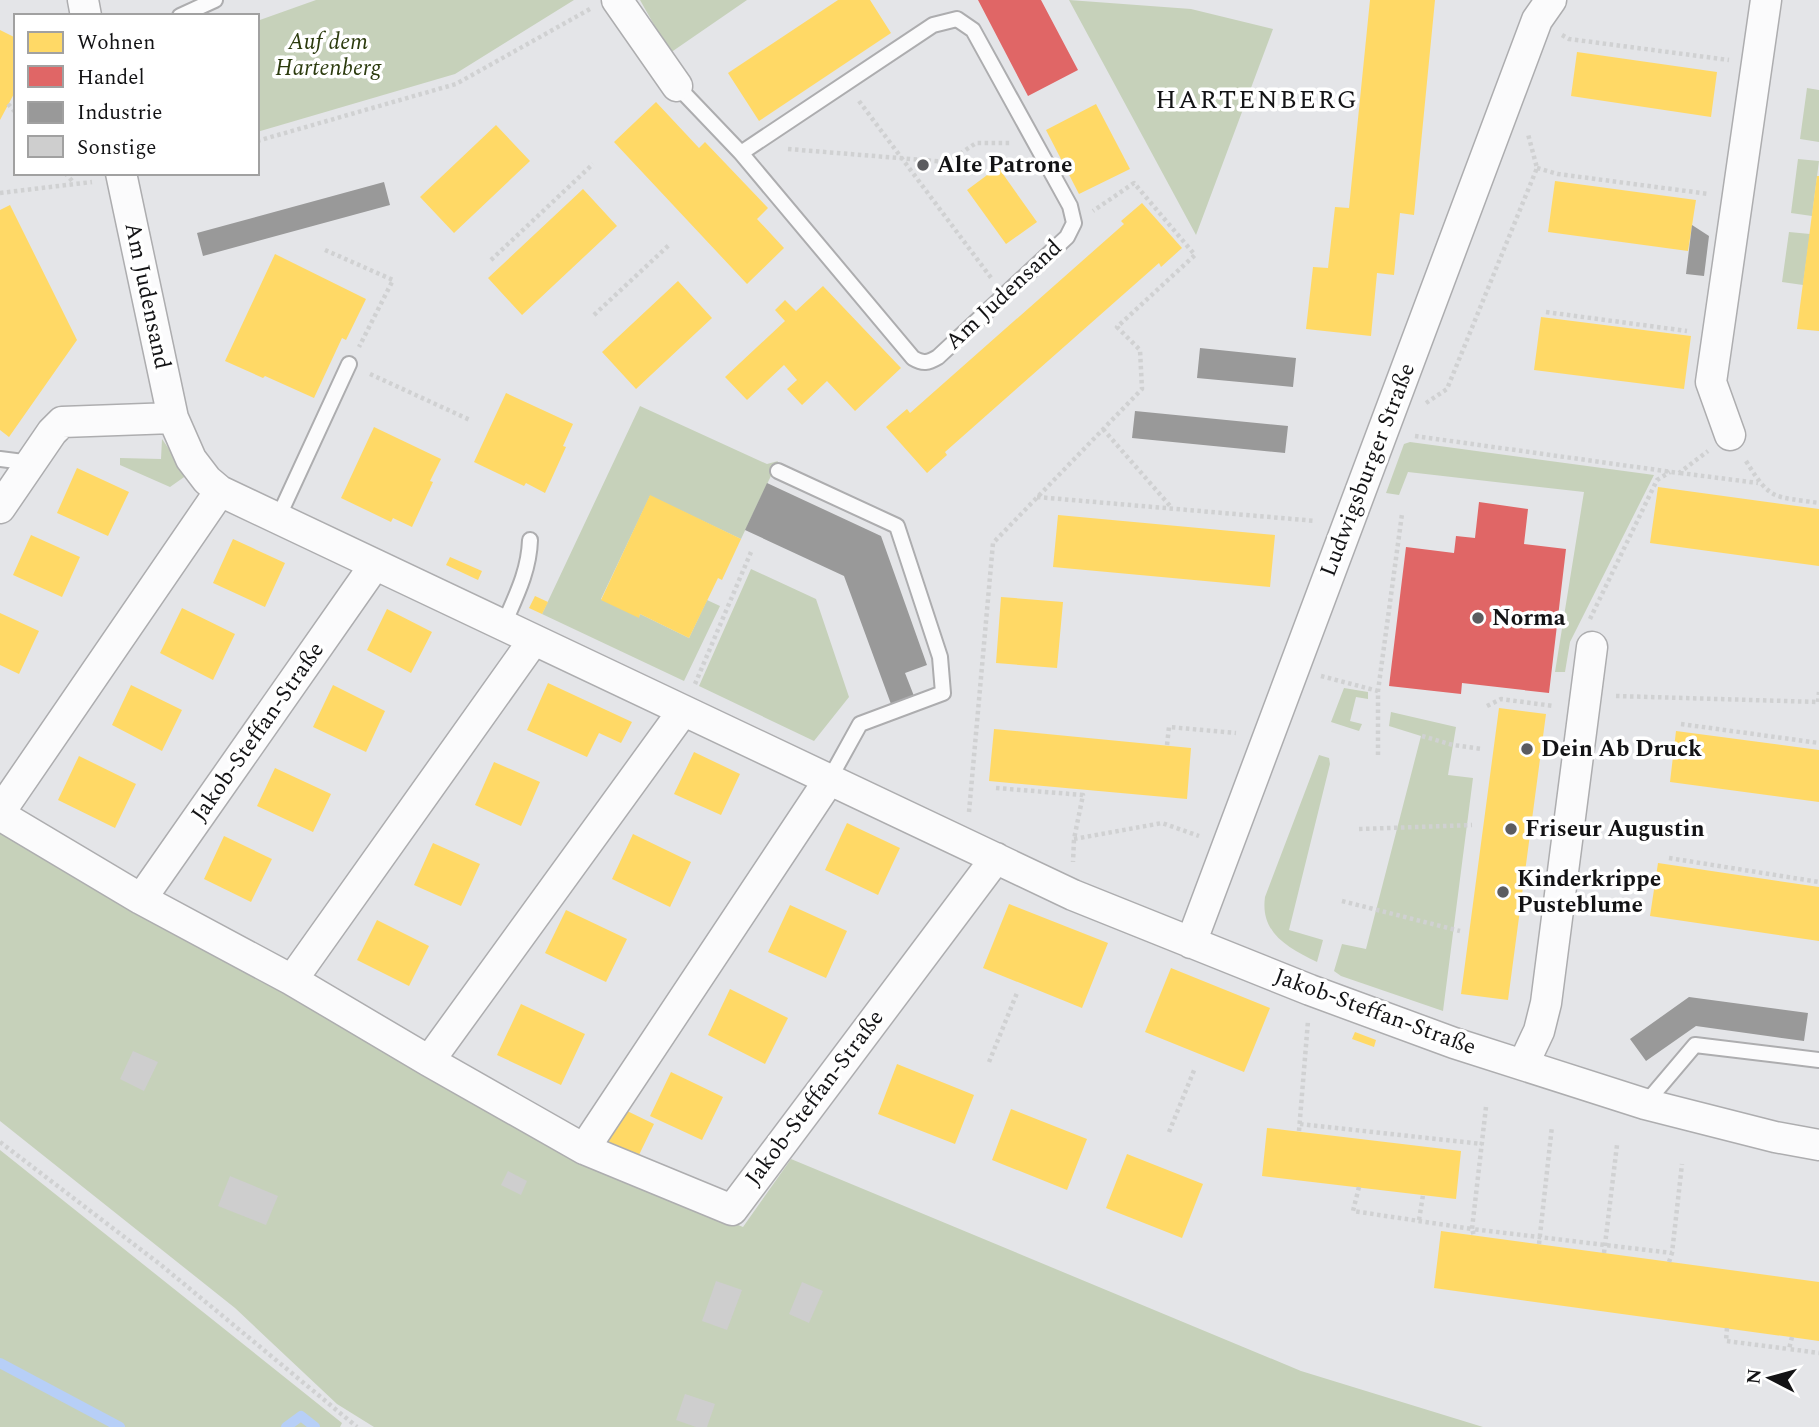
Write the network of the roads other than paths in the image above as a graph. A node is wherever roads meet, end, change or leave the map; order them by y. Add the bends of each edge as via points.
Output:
1 (215, 0) edge
2 (1551, 0) edge
3 (1766, 0) edge
4 (604, 4) edge
5 (184, 14) edge
6 (677, 86) joint
7 (741, 153) junction
8 (121, 175) edge
9 (349, 364) road end
10 (173, 418) junction
11 (1730, 435) road end
12 (0, 459) edge
13 (31, 463) junction
14 (778, 471) dead end
15 (219, 491) junction
16 (0, 508) edge
17 (277, 520) junction
18 (530, 540) dead end
19 (374, 566) junction
20 (503, 626) junction
21 (533, 641) junction
22 (1592, 648) road end
23 (683, 711) junction
24 (829, 780) junction
25 (0, 813) edge
26 (996, 858) junction
27 (142, 899) junction
28 (1191, 943) junction
29 (292, 980) junction
30 (1819, 1060) edge
31 (429, 1061) junction
32 (1523, 1066) junction
33 (1645, 1104) junction
34 (1819, 1145) edge
35 (584, 1149) junction

1 - 5 lane
2 - 28 street, Ludwigsburger Straße via 1537,20
3 - 11 street via 1711,382
4 - 6 street, Am Judensand
6 - 7 lane, Am Judensand
7 - 7 lane, Am Judensand via 921,363 938,357 1067,237 1074,223 1070,206 973,30 957,19 933,25
8 - 10 street, Am Judensand
9 - 17 lane
10 - 13 street via 62,422
10 - 15 street, Jakob-Steffan-Straße via 191,459
12 - 13 lane
13 - 16 street
14 - 24 lane via 897,526 940,657 943,693 860,724
15 - 17 street, Jakob-Steffan-Straße
15 - 25 street, Jakob-Steffan-Straße
17 - 19 street, Jakob-Steffan-Straße
18 - 20 lane via 523,580
19 - 20 street, Jakob-Steffan-Straße
19 - 27 street, Jakob-Steffan-Straße
20 - 21 street, Jakob-Steffan-Straße
21 - 23 street, Jakob-Steffan-Straße
21 - 29 street
22 - 32 street via 1546,1003
23 - 24 street, Jakob-Steffan-Straße
23 - 31 street
24 - 26 street, Jakob-Steffan-Straße
24 - 35 street
25 - 27 street, Jakob-Steffan-Straße
26 - 28 street, Jakob-Steffan-Straße
26 - 35 street, Jakob-Steffan-Straße via 732,1210
27 - 29 street, Jakob-Steffan-Straße
28 - 32 street, Jakob-Steffan-Straße
29 - 31 street, Jakob-Steffan-Straße
30 - 33 lane via 1695,1045
31 - 35 street, Jakob-Steffan-Straße
32 - 33 street, Jakob-Steffan-Straße
33 - 34 street, Jakob-Steffan-Straße

